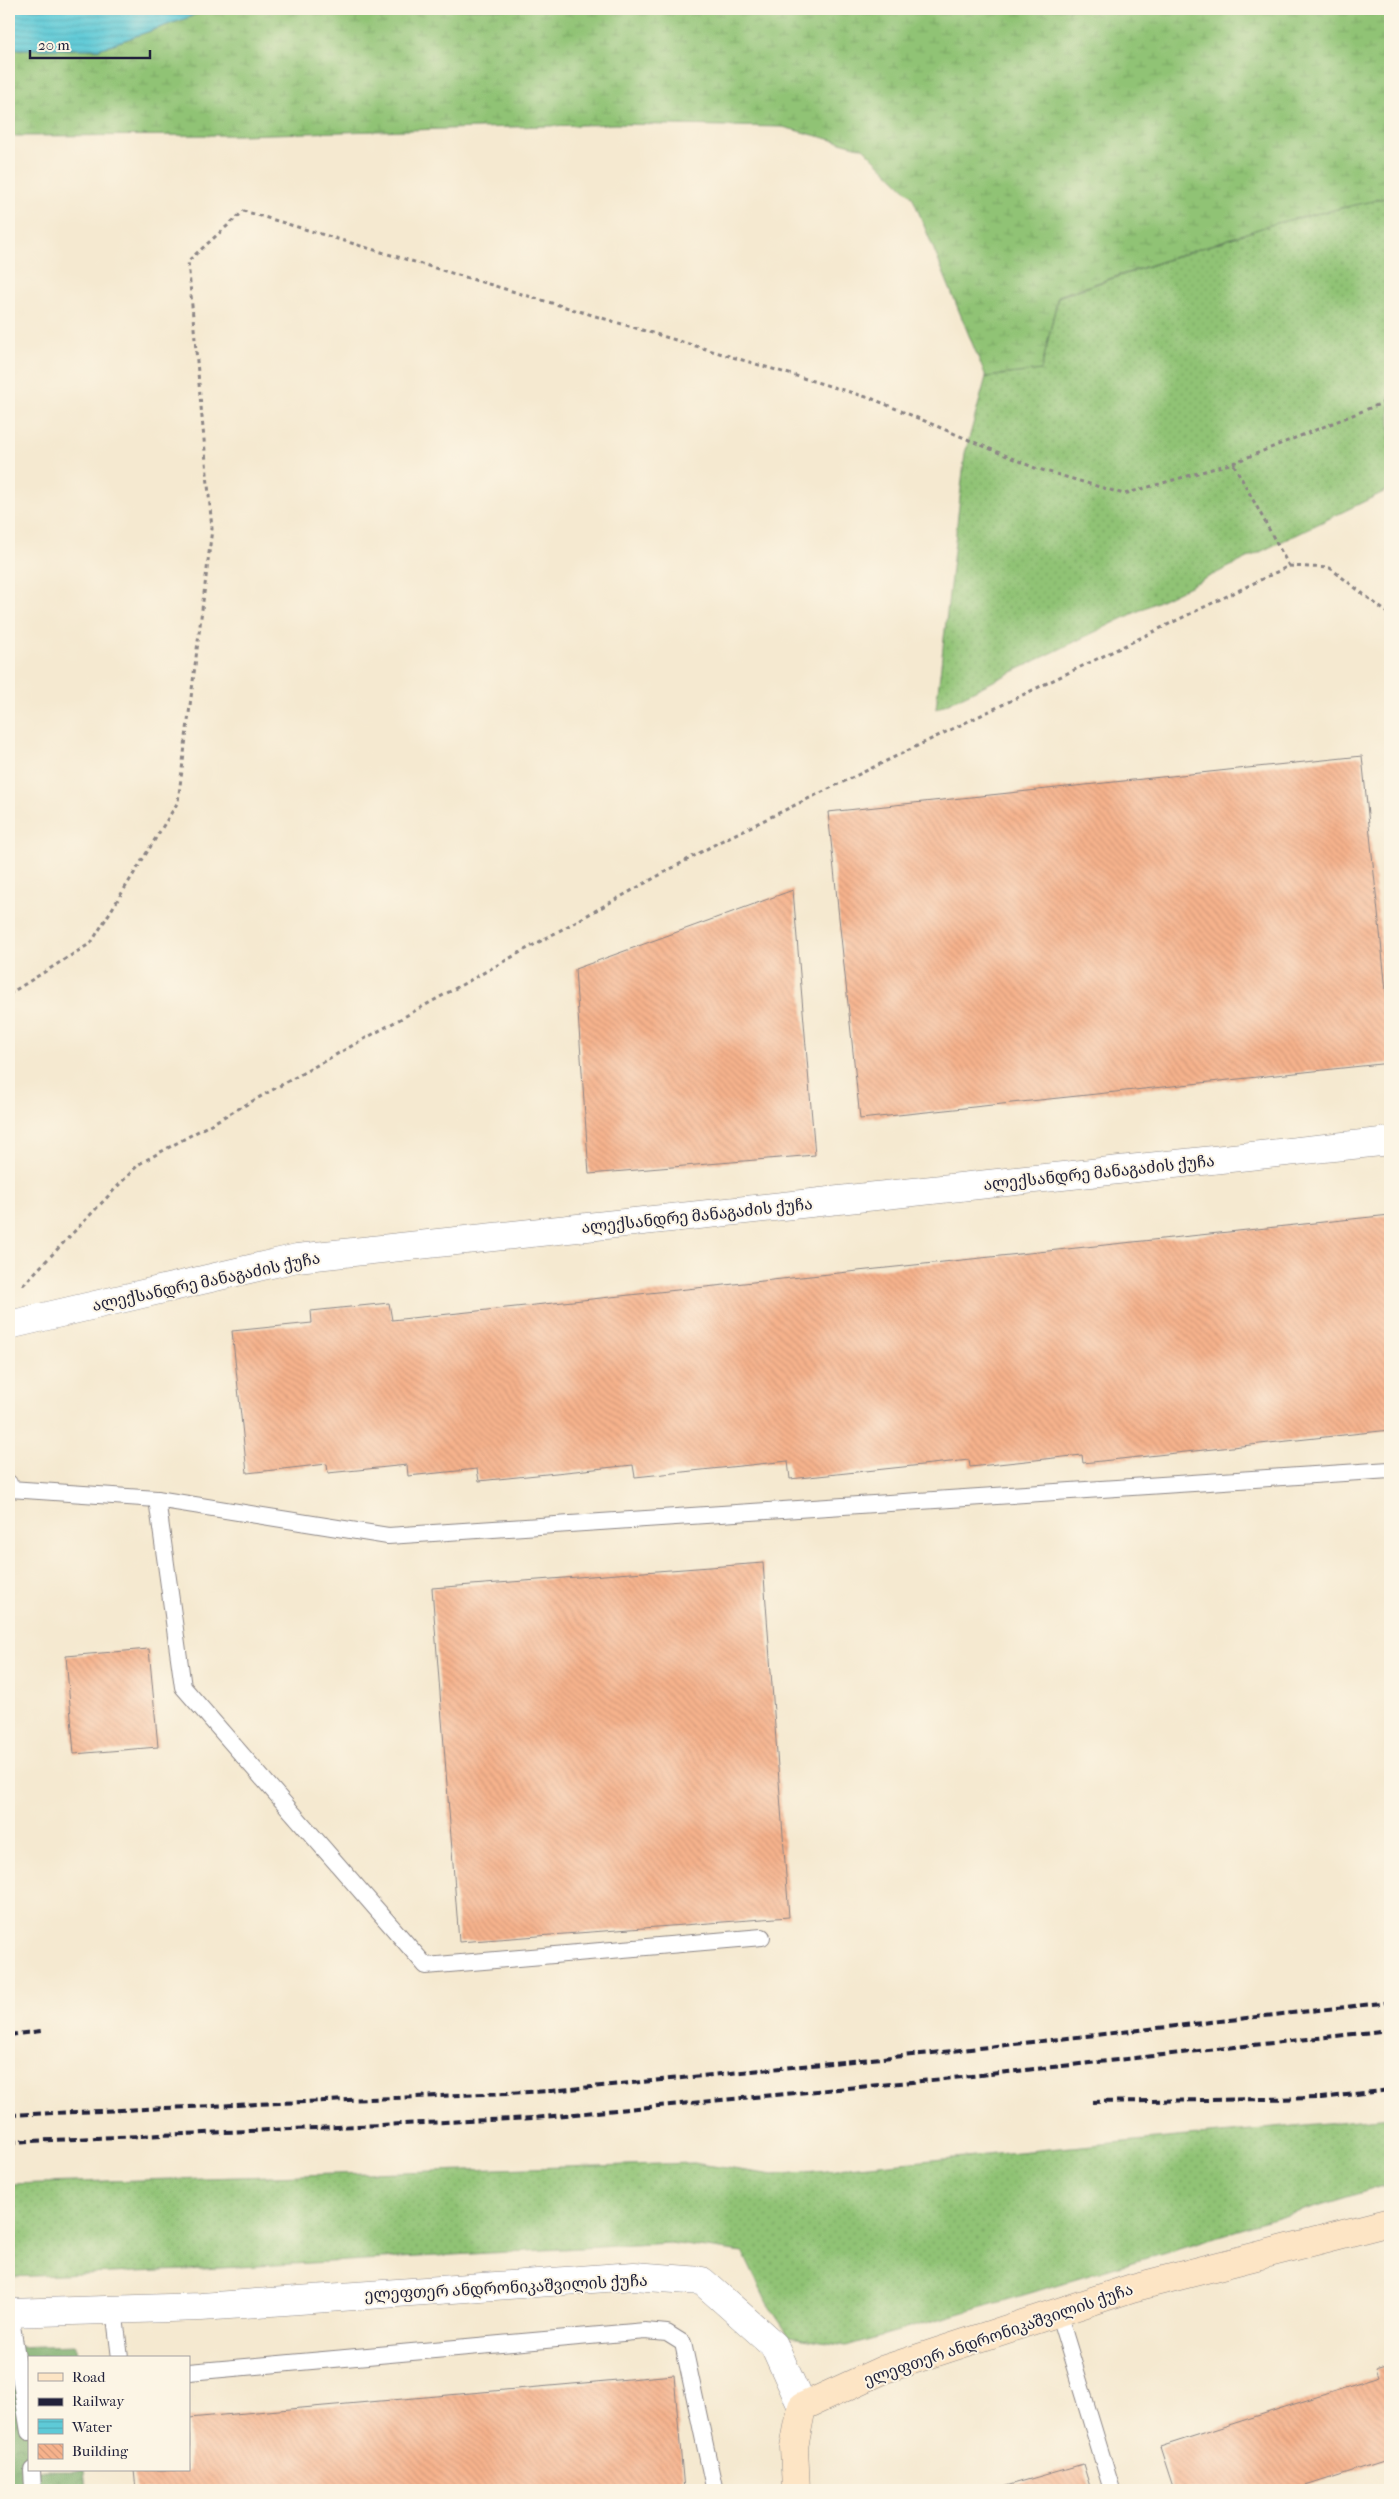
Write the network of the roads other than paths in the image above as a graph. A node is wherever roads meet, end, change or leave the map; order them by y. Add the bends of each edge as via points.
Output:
1 (1390, 1141) edge
2 (9, 1325) edge
3 (1390, 1470) edge
4 (9, 1487) edge
5 (157, 1499) junction
6 (762, 1937) dead end
7 (1390, 2222) edge
8 (114, 2309) junction
9 (1058, 2312) junction
10 (9, 2313) edge
11 (120, 2356) edge
12 (190, 2372) edge
13 (802, 2407) junction
14 (28, 2426) edge
15 (32, 2472) edge
16 (714, 2487) dead end
17 (33, 2490) edge
18 (796, 2490) edge
19 (1112, 2490) edge

1 - 2 street, ალექსანდრე მანაგაძის ქუჩა via 297,1258
3 - 5 lane via 388,1536
4 - 5 lane
5 - 6 lane via 184,1687 426,1966
7 - 9 main road, ელეფთერ ანდრონიკაშვილის ქუჩა via 1132,2288
8 - 10 street, ელეფთერ ანდრონიკაშვილის ქუჩა
8 - 11 lane
8 - 13 street, ელეფთერ ანდრონიკაშვილის ქუჩა via 201,2307 634,2276 702,2281 774,2345
9 - 13 main road, ელეფთერ ანდრონიკაშვილის ქუჩა via 885,2369
9 - 19 lane
10 - 14 lane
12 - 16 lane via 645,2331 667,2333 683,2343
13 - 18 main road via 794,2447
15 - 17 lane

